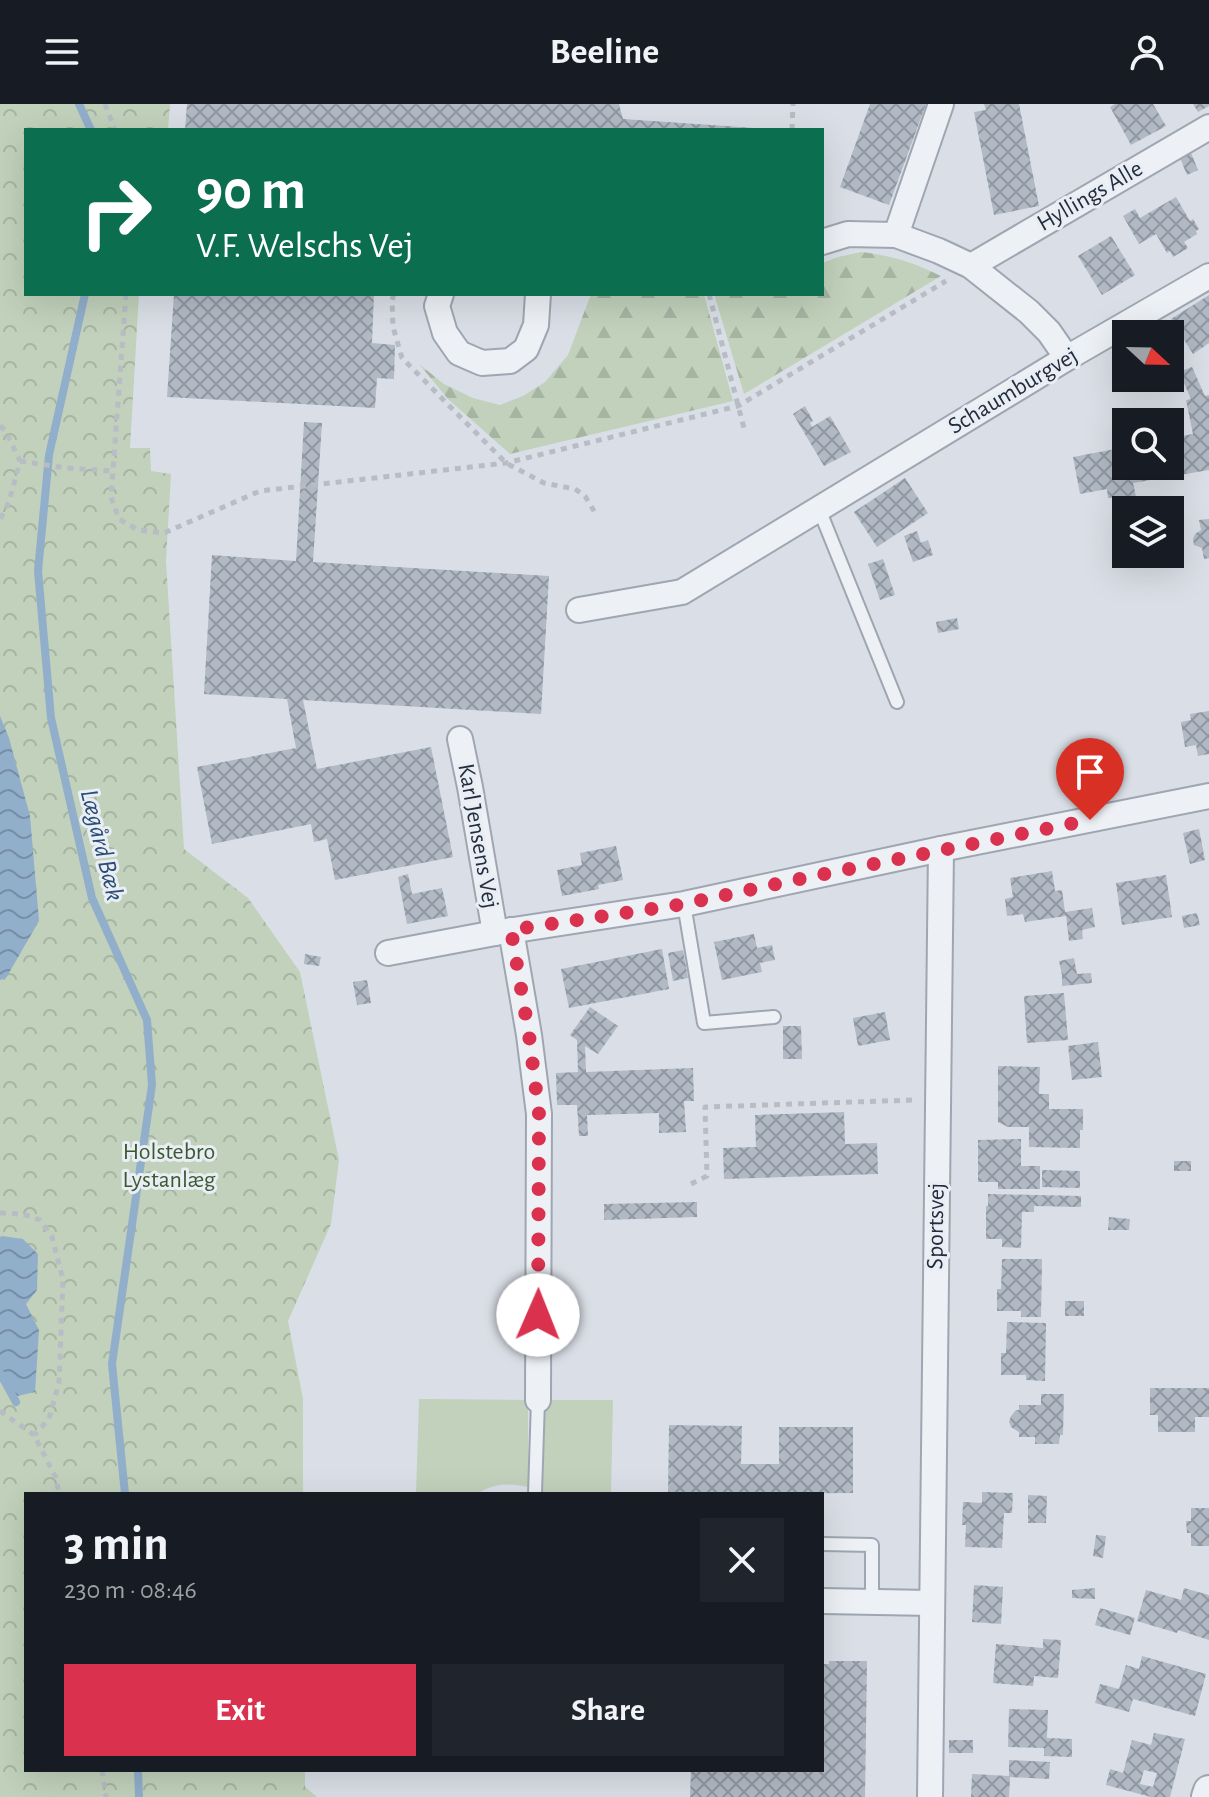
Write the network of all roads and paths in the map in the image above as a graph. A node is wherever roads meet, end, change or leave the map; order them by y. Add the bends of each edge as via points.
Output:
1 (105, 104) edge
2 (793, 104) edge
3 (941, 104) edge
4 (1209, 127) edge
5 (114, 128) edge
6 (792, 128) edge
7 (896, 235) junction
8 (824, 241) edge
9 (971, 266) junction
10 (1209, 276) edge
11 (126, 296) edge
12 (393, 296) edge
13 (440, 296) edge
14 (538, 296) edge
15 (710, 296) edge
16 (1067, 358) junction
17 (738, 406) junction
18 (0, 426) edge
19 (745, 432) dead end
20 (20, 461) junction
21 (506, 463) junction
22 (113, 471) junction
23 (819, 509) junction
24 (597, 516) dead end
25 (0, 520) edge
26 (579, 610) dead end
27 (897, 702) dead end
28 (460, 739) dead end
29 (1209, 796) edge
30 (941, 849) junction
31 (684, 904) junction
32 (503, 932) junction
33 (388, 953) dead end
34 (774, 1017) dead end
35 (938, 1099) junction
36 (691, 1184) dead end
37 (0, 1213) edge
38 (538, 1400) joint
39 (0, 1411) edge
40 (34, 1435) junction
41 (59, 1492) edge
42 (535, 1492) edge
43 (824, 1544) edge
44 (824, 1601) edge
45 (872, 1602) junction
46 (932, 1603) junction
47 (102, 1772) edge
48 (1209, 1791) edge
49 (106, 1797) edge
50 (930, 1797) edge
51 (1207, 1797) edge

1 - 5 path
2 - 6 path
3 - 7 street
4 - 9 street, Hyllings Alle
7 - 8 street via 848,234
7 - 9 street
9 - 16 street via 1029,312
9 - 17 path
10 - 16 street, Schaumburgvej
11 - 22 path
12 - 21 path via 393,327 402,358
13 - 14 street via 437,306 445,333 459,353 482,363 510,361 526,349 536,325
15 - 17 path
16 - 23 street, Schaumburgvej
17 - 19 path
17 - 21 path
18 - 20 path
20 - 22 path
20 - 25 path
21 - 22 path via 260,491 164,533 138,530 119,519 111,497
21 - 24 path via 544,483 575,489
23 - 26 street, Schaumburgvej via 682,592
23 - 27 lane
28 - 32 street, Karl Jensens Vej
29 - 30 street
30 - 31 street
30 - 35 street, Sportsvej
31 - 32 street
31 - 34 lane via 704,1023
32 - 33 street, Karl Jensens Vej
32 - 38 street, Karl Jensens Vej via 529,1035 539,1114
35 - 36 path via 705,1107 707,1176
35 - 46 street, Sportsvej
37 - 40 path via 40,1220 52,1237 63,1280 59,1382 49,1419
38 - 42 lane
39 - 40 path
40 - 41 path
43 - 45 lane via 872,1545
44 - 45 street
45 - 46 street
46 - 50 street, Sportsvej
47 - 49 path
48 - 51 street

